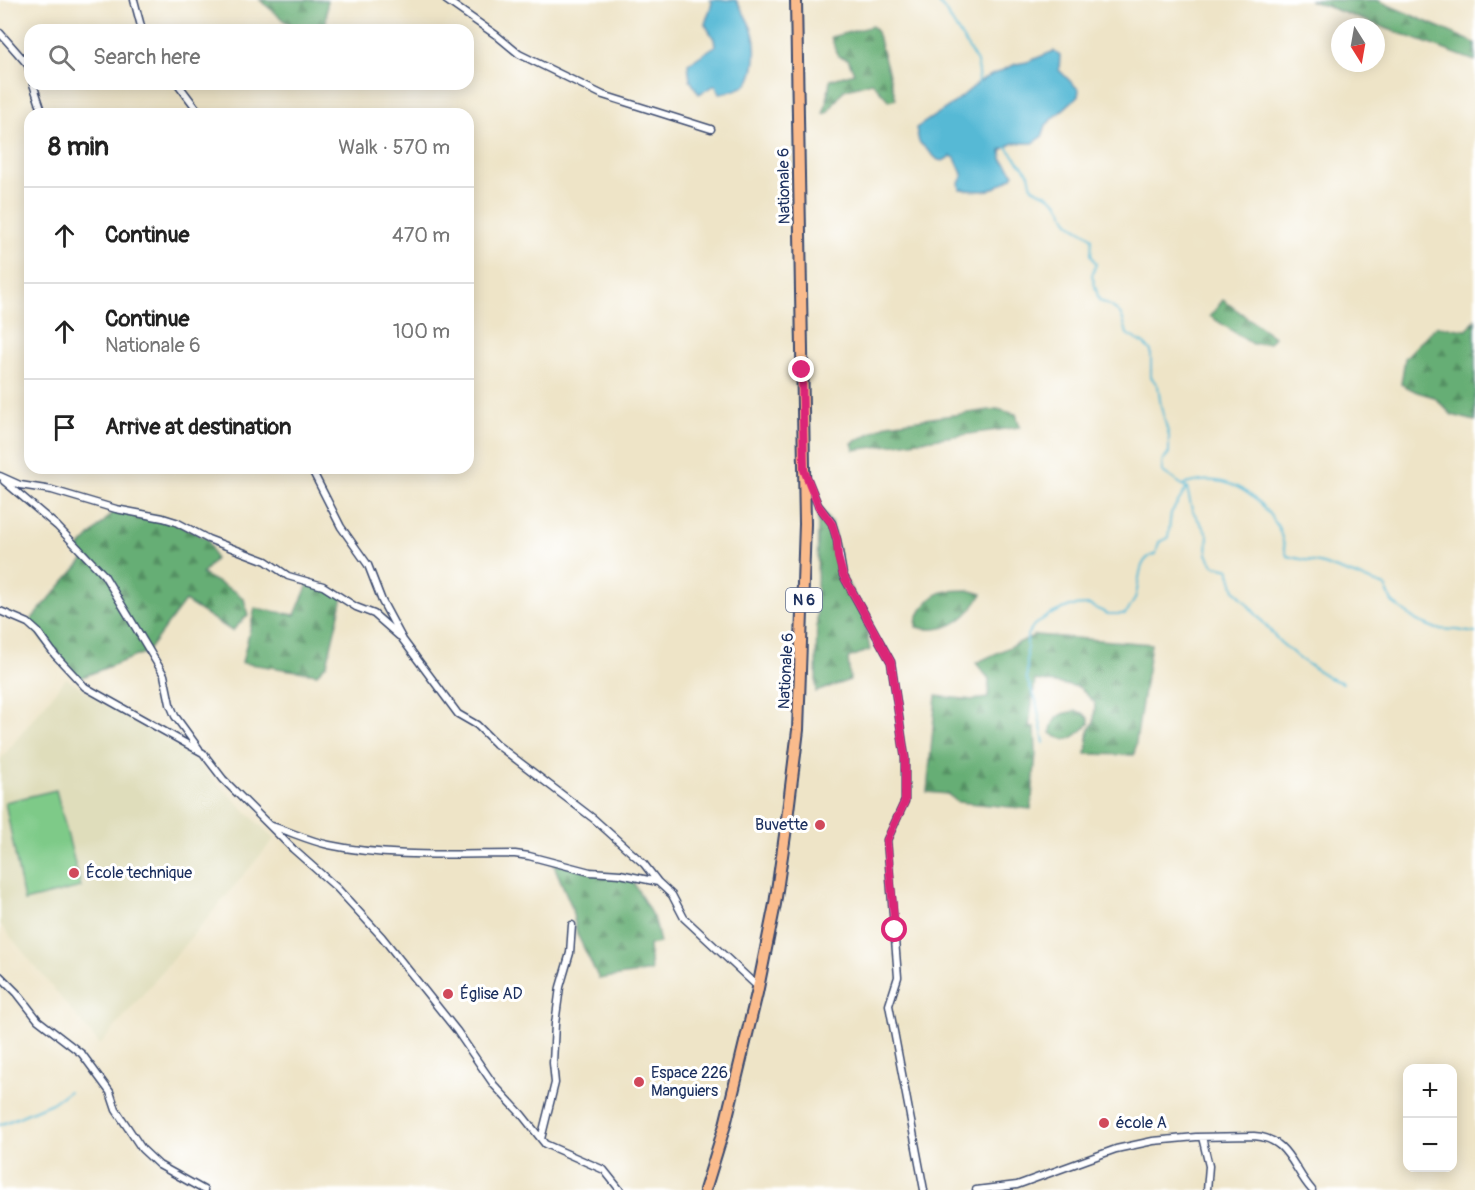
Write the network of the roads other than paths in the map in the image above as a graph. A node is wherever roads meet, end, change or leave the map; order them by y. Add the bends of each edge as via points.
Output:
1 (134, 0) edge
2 (446, 0) edge
3 (796, 0) edge
4 (140, 24) edge
5 (0, 33) edge
6 (24, 60) edge
7 (35, 90) edge
8 (182, 90) edge
9 (41, 108) edge
10 (196, 108) edge
11 (711, 129) dead end
12 (804, 470) junction
13 (314, 474) edge
14 (0, 477) edge
15 (0, 611) edge
16 (404, 640) junction
17 (203, 753) junction
18 (270, 826) junction
19 (658, 882) junction
20 (572, 925) dead end
21 (0, 976) edge
22 (758, 987) junction
23 (1202, 1137) junction
24 (541, 1139) junction
25 (204, 1190) edge
26 (620, 1190) edge
27 (705, 1190) edge
28 (924, 1190) edge
29 (976, 1190) edge
30 (1207, 1190) edge
31 (1312, 1190) edge

1 - 4 street
2 - 11 street via 519,54 603,95
3 - 12 main road, Nationale 6 / N 6
5 - 6 street
7 - 9 street
8 - 10 street
12 - 22 main road, Nationale 6 / N 6 via 805,579 798,730 775,904
12 - 28 street via 818,505 832,524 843,575 891,662 905,758 905,801 887,840 898,977 889,1005
13 - 16 street via 341,527 368,565
14 - 16 street via 176,522 266,561 288,576 323,586 374,614
14 - 17 street via 57,526 104,575 164,675 175,716
15 - 17 street via 28,622 85,687
16 - 19 street via 458,714 594,819 644,864
17 - 18 street
18 - 19 street via 327,845 369,852 514,854 590,872
18 - 24 street via 337,888 382,937 457,1031 494,1085
19 - 22 street via 672,895 684,918
20 - 24 street via 555,1024 555,1083
21 - 25 street via 38,1020 82,1054 110,1092 116,1110 142,1149 159,1165
22 - 27 main road, Nationale 6 / N 6
23 - 29 street via 1134,1145 1017,1185
23 - 30 street via 1209,1166
23 - 31 street via 1261,1136 1280,1145
24 - 26 street via 554,1149 604,1170

